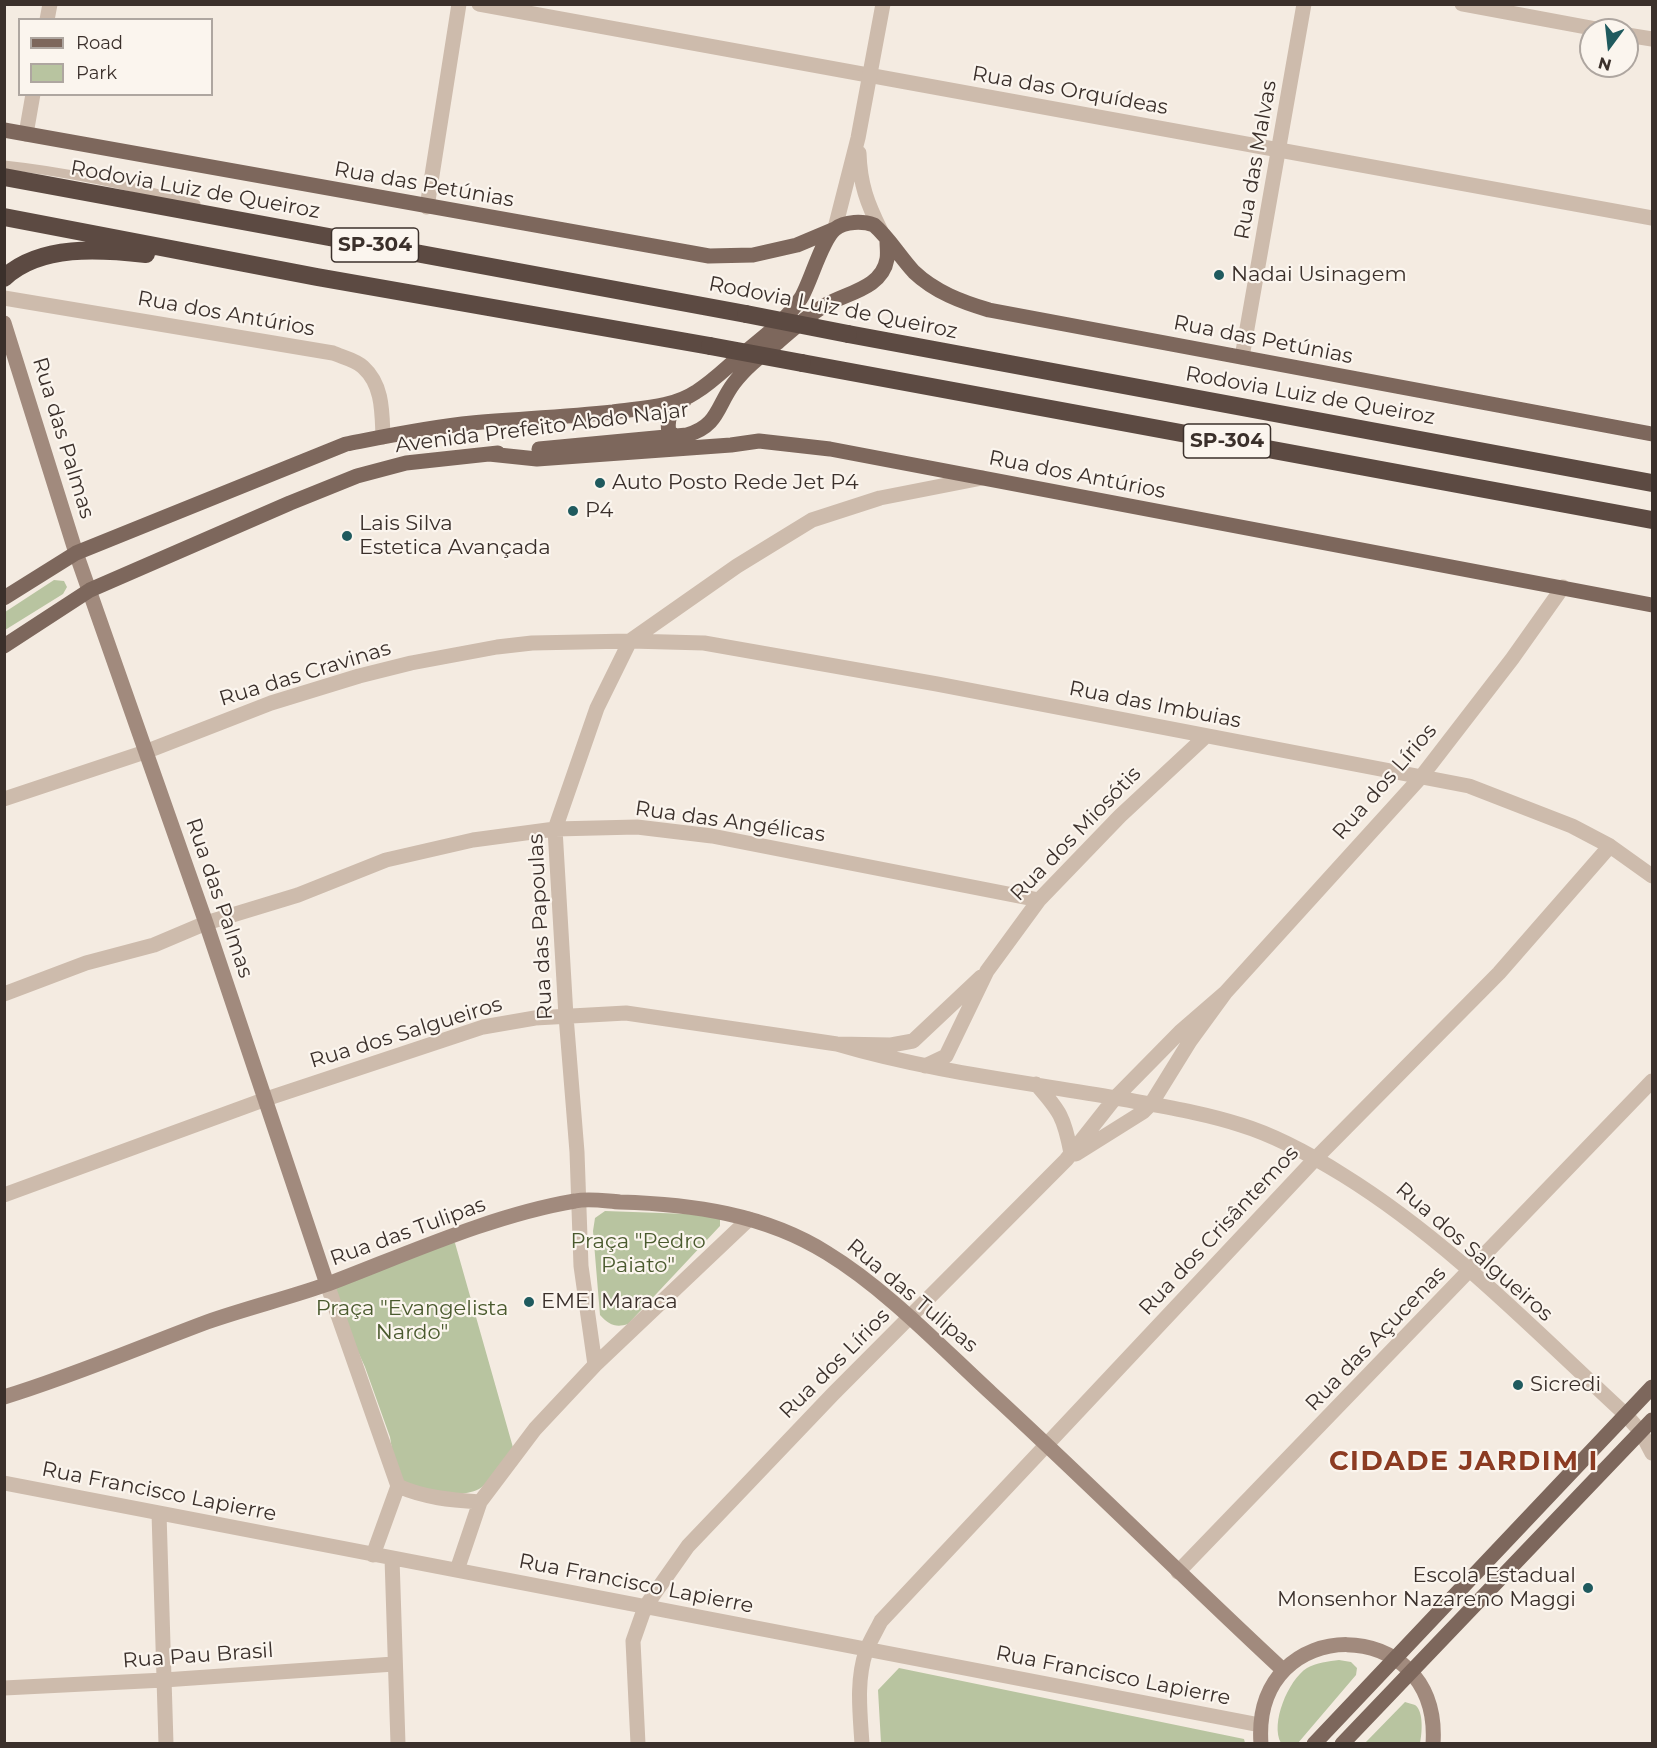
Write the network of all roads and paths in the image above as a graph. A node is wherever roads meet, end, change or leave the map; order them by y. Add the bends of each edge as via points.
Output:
1 (459, 4) edge
2 (479, 4) edge
3 (883, 4) edge
4 (1304, 4) edge
5 (1462, 4) edge
6 (1579, 26) edge
7 (870, 75) junction
8 (33, 96) edge
9 (4, 130) edge
10 (26, 134) junction
11 (858, 138) junction
12 (1278, 150) junction
13 (4, 165) edge
14 (4, 177) edge
15 (426, 207) junction
16 (4, 218) edge
17 (1653, 218) edge
18 (279, 228) junction
19 (835, 228) junction
20 (884, 236) junction
21 (317, 276) junction
22 (4, 278) edge
23 (4, 298) edge
24 (4, 323) edge
25 (1242, 357) junction
26 (694, 394) junction
27 (1652, 431) edge
28 (673, 436) junction
29 (383, 437) junction
30 (703, 447) junction
31 (489, 454) junction
32 (982, 478) junction
33 (1653, 483) edge
34 (1534, 498) junction
35 (1653, 520) edge
36 (1653, 528) edge
37 (76, 553) junction
38 (62, 562) junction
39 (4, 585) edge
40 (1563, 587) junction
41 (90, 590) junction
42 (4, 598) edge
43 (1653, 604) edge
44 (630, 641) junction
45 (4, 646) edge
46 (1206, 736) junction
47 (145, 752) junction
48 (1421, 777) junction
49 (4, 799) edge
50 (555, 829) junction
51 (1610, 846) junction
52 (1653, 876) edge
53 (1039, 900) junction
54 (206, 923) junction
55 (987, 970) junction
56 (1225, 993) junction
57 (4, 994) edge
58 (566, 1016) junction
59 (913, 1041) junction
60 (837, 1044) junction
61 (925, 1065) junction
62 (1653, 1081) edge
63 (1036, 1084) junction
64 (1115, 1098) junction
65 (266, 1099) junction
66 (1151, 1104) junction
67 (1069, 1156) junction
68 (1316, 1158) junction
69 (4, 1195) edge
70 (579, 1200) junction
71 (749, 1219) junction
72 (1470, 1272) junction
73 (327, 1284) junction
74 (910, 1318) junction
75 (595, 1365) junction
76 (1653, 1387) edge
77 (4, 1397) edge
78 (1626, 1415) junction
79 (1653, 1420) edge
80 (1641, 1432) junction
81 (1047, 1444) junction
82 (1653, 1453) edge
83 (4, 1484) edge
84 (398, 1485) junction
85 (480, 1502) junction
86 (159, 1513) junction
87 (373, 1555) junction
88 (392, 1558) junction
89 (456, 1570) junction
90 (1178, 1572) junction
91 (645, 1607) junction
92 (867, 1650) junction
93 (1394, 1657) junction
94 (394, 1664) junction
95 (1283, 1670) junction
96 (1411, 1671) junction
97 (164, 1680) junction
98 (4, 1688) edge
99 (1260, 1725) junction
100 (166, 1743) edge
101 (398, 1743) edge
102 (638, 1743) edge
103 (862, 1743) edge
104 (1261, 1743) edge
105 (1314, 1743) edge
106 (1342, 1743) edge
107 (1433, 1743) edge

1 - 15 street
2 - 7 street, Rua das Orquídeas
3 - 7 street
4 - 12 street, Rua das Malvas
5 - 6 street
7 - 11 street
7 - 12 street, Rua das Orquídeas
8 - 10 street
9 - 10 main road, Rua das Petúnias
10 - 15 main road, Rua das Petúnias
11 - 19 street
11 - 20 street via 866,202
12 - 17 street, Rua das Orquídeas
12 - 25 street, Rua das Malvas
13 - 18 lane via 133,187
14 - 18 highway, Rodovia Luiz de Queiroz / SP-304
15 - 19 main road, Rua das Petúnias via 709,256 753,255 797,245
16 - 21 highway, SP-304
18 - 33 highway, Rodovia Luiz de Queiroz / SP-304, bridge
19 - 20 main road via 866,222
19 - 26 main road, Avenida Prefeito Abdo Najar via 823,245 794,309
20 - 25 main road, Rua das Petúnias via 915,272 960,301 989,310
20 - 28 main road, Avenida Prefeito Abdo Najar via 887,260 872,283 817,310 747,368 703,429
21 - 22 highway via 97,250 39,258 20,265
21 - 34 highway, SP-304, bridge
23 - 29 street, Rua dos Antúrios via 333,353 362,365 377,385
24 - 37 main road, Rua das Palmas
25 - 27 main road, Rua das Petúnias
26 - 28 main road via 669,415 669,432
26 - 29 main road, Avenida Prefeito Abdo Najar via 653,407 469,423
28 - 30 main road
28 - 31 main road, Avenida Prefeito Abdo Najar
29 - 37 main road, Avenida Prefeito Abdo Najar via 346,444
30 - 31 main road, Rua dos Antúrios via 537,459
30 - 32 main road, Rua dos Antúrios via 759,441 830,449
31 - 41 main road, Avenida Prefeito Abdo Najar via 406,463 357,476
32 - 40 main road, Rua dos Antúrios
32 - 44 street, Rua das Papoulas via 880,498 812,520 737,566
34 - 35 highway, SP-304
34 - 36 highway
37 - 38 main road, Avenida Prefeito Abdo Najar
37 - 41 main road, Rua das Palmas
38 - 39 main road
38 - 42 main road, Avenida Prefeito Abdo Najar
40 - 43 main road, Rua dos Antúrios
40 - 48 street, Rua dos Lírios
41 - 45 main road, Avenida Prefeito Abdo Najar
41 - 47 main road, Rua das Palmas
44 - 46 street, Rua das Imbuias via 704,643
44 - 47 street, Rua das Cravinas via 532,643 411,663 271,703
44 - 50 street, Rua das Papoulas via 597,708
46 - 48 street, Rua das Imbuias
46 - 53 street, Rua dos Miosótis via 1120,816
47 - 49 street, Rua das Cravinas
47 - 54 main road, Rua das Palmas
48 - 51 street, Rua das Imbuias via 1469,786 1572,826
48 - 56 street, Rua dos Lírios
50 - 53 street, Rua das Angélicas via 637,827 712,836
50 - 54 street, Rua das Angélicas via 473,840 386,860 298,896
50 - 58 street, Rua das Papoulas
51 - 52 street, Rua das Imbuias
51 - 68 street, Rua dos Crisântemos via 1499,973
53 - 55 street, Rua dos Miosótis
54 - 57 street, Rua das Angélicas via 154,945 86,963
54 - 65 main road, Rua das Palmas
55 - 59 street, Rua dos Miosótis
55 - 61 street, Rua dos Miosótis via 946,1056
56 - 64 street, Rua dos Lírios
56 - 66 street, Rua dos Lírios
58 - 60 street, Rua dos Salgueiros via 626,1013
58 - 65 street, Rua dos Salgueiros via 535,1017 483,1027
58 - 70 street, Rua das Papoulas
59 - 60 street, Rua dos Salgueiros via 891,1045
59 - 61 street
60 - 61 street, Rua dos Salgueiros
61 - 63 street, Rua dos Salgueiros
62 - 72 street, Rua das Açucenas
63 - 64 street, Rua dos Salgueiros
63 - 67 street via 1066,1125
64 - 66 street, Rua dos Salgueiros
64 - 67 street, Rua dos Lírios
65 - 69 street, Rua dos Salgueiros
65 - 73 main road, Rua das Palmas
66 - 67 street, Rua dos Lírios
66 - 68 street, Rua dos Salgueiros via 1242,1125
67 - 74 street, Rua dos Lírios
68 - 72 street, Rua dos Salgueiros via 1372,1193
68 - 81 street, Rua dos Crisântemos
70 - 71 main road, Rua das Tulipas via 655,1203
70 - 73 main road, Rua das Tulipas via 517,1215 389,1258
70 - 75 street, Rua das Papoulas via 581,1266
71 - 74 main road, Rua das Tulipas via 826,1252
71 - 75 street
72 - 78 street, Rua dos Salgueiros
72 - 90 street, Rua das Açucenas
73 - 77 main road, Rua das Tulipas via 212,1321
73 - 84 street, Rua das Palmas
74 - 81 main road, Rua das Tulipas
74 - 91 street, Rua dos Lírios via 688,1546
75 - 85 street via 535,1429
76 - 78 main road
78 - 80 street, Rua dos Salgueiros
78 - 93 main road
79 - 80 main road
80 - 82 street
80 - 96 main road
81 - 90 main road, Rua das Tulipas
81 - 92 street, Rua dos Crisântemos via 881,1621
83 - 86 street, Rua Francisco Lapierre
84 - 85 street via 418,1495
84 - 87 street
85 - 89 street
86 - 87 street, Rua Francisco Lapierre
86 - 97 street
87 - 88 street, Rua Francisco Lapierre
88 - 89 street, Rua Francisco Lapierre
88 - 94 street
89 - 91 street, Rua Francisco Lapierre
90 - 95 main road, Rua das Tulipas
91 - 92 street, Rua Francisco Lapierre
91 - 102 street, Rua dos Lírios via 633,1641
92 - 99 street, Rua Francisco Lapierre
92 - 103 street, Rua dos Crisântemos via 859,1688
93 - 95 main road via 1357,1643 1336,1644 1298,1657
93 - 96 main road
93 - 105 main road
94 - 97 street, Rua Pau Brasil
94 - 101 street
95 - 99 main road via 1267,1696
96 - 106 main road
96 - 107 main road via 1431,1706
97 - 98 street, Rua Pau Brasil
97 - 100 street
99 - 104 main road

